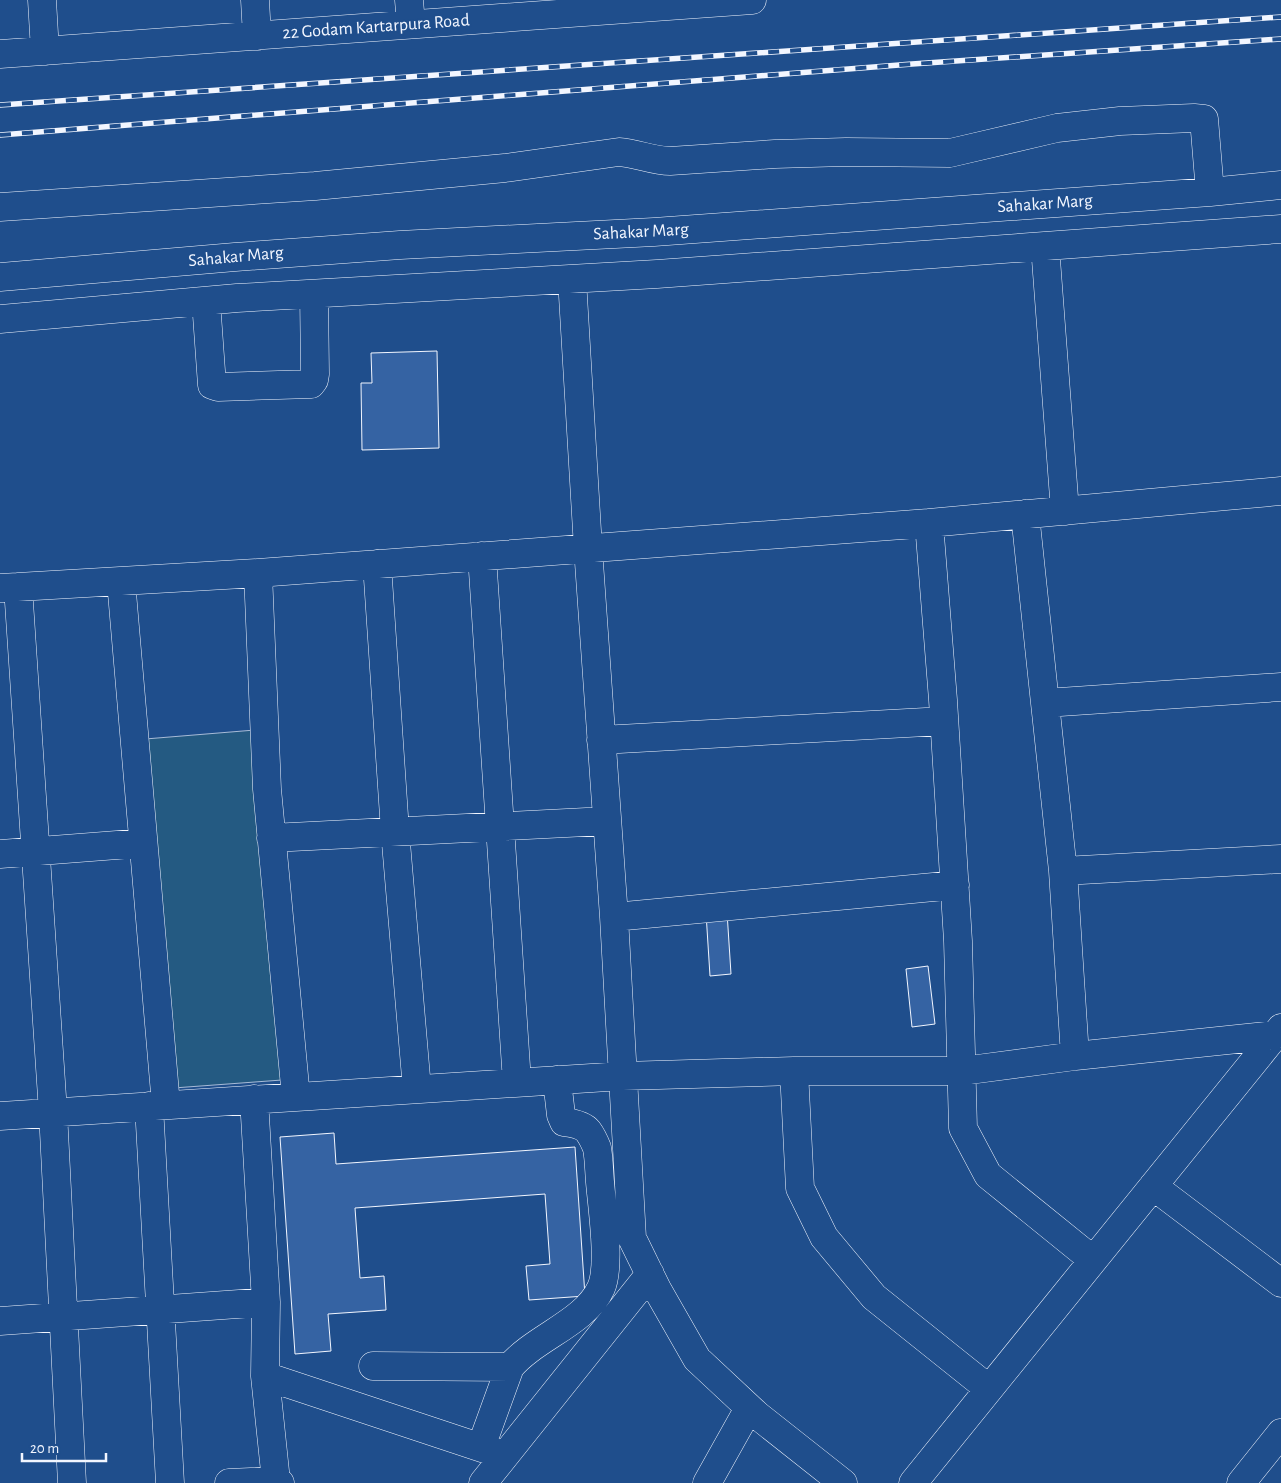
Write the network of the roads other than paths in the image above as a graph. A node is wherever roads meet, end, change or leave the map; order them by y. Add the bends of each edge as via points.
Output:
1 (42, 0) edge
2 (255, 0) edge
3 (752, 0) edge
4 (672, 3) edge
5 (410, 12) edge
6 (257, 36) junction
7 (45, 51) junction
8 (0, 54) edge
9 (1281, 185) edge
10 (1210, 192) junction
11 (0, 207) edge
12 (1281, 230) edge
13 (1045, 246) junction
14 (0, 277) edge
15 (572, 279) junction
16 (314, 294) junction
17 (206, 301) junction
18 (0, 319) edge
19 (1281, 491) edge
20 (1064, 511) junction
21 (1025, 514) junction
22 (929, 523) junction
23 (588, 548) junction
24 (482, 556) junction
25 (377, 564) junction
26 (258, 573) junction
27 (121, 580) junction
28 (9, 587) edge
29 (1281, 687) edge
30 (1045, 703) junction
31 (944, 721) junction
32 (601, 740) junction
33 (606, 821) junction
34 (500, 826) junction
35 (395, 831) junction
36 (270, 838) junction
37 (143, 843) junction
38 (35, 851) junction
39 (0, 854) edge
40 (1281, 859) edge
41 (1063, 871) junction
42 (955, 885) junction
43 (614, 917) junction
44 (1278, 1032) edge
45 (1075, 1056) junction
46 (794, 1071) junction
47 (962, 1071) junction
48 (623, 1076) junction
49 (557, 1080) junction
50 (517, 1082) junction
51 (417, 1089) junction
52 (296, 1097) junction
53 (254, 1099) junction
54 (158, 1106) junction
55 (53, 1112) junction
56 (0, 1116) edge
57 (1153, 1186) junction
58 (1093, 1260) junction
59 (650, 1274) junction
60 (1281, 1283) edge
61 (266, 1302) junction
62 (160, 1309) junction
63 (63, 1316) junction
64 (0, 1321) edge
65 (373, 1366) dead end
66 (510, 1367) junction
67 (265, 1376) junction
68 (989, 1389) junction
69 (749, 1408) junction
70 (1281, 1433) edge
71 (493, 1451) junction
72 (278, 1482) edge
73 (72, 1483) edge
74 (170, 1483) edge
75 (230, 1483) edge
76 (483, 1483) edge
77 (707, 1483) edge
78 (843, 1483) edge
79 (913, 1483) edge
80 (1241, 1483) edge

1 - 7 street
2 - 6 street
3 - 4 street, 22 Godam Kartarpura Road
4 - 5 street, 22 Godam Kartarpura Road
5 - 6 street, 22 Godam Kartarpura Road
6 - 7 street, 22 Godam Kartarpura Road
7 - 8 street, 22 Godam Kartarpura Road
9 - 10 street, Sahakar Marg
10 - 11 street via 1204,119 1194,118 1057,128 950,153 846,152 656,161 619,152 504,168 315,186
10 - 14 street, Sahakar Marg via 654,232 254,255
12 - 13 street
13 - 15 street
13 - 20 street
15 - 16 street
15 - 23 street
16 - 17 street
16 - 17 street via 315,374 311,384 212,385
17 - 18 street
19 - 20 street
20 - 21 street
21 - 22 street
21 - 30 street
22 - 23 street
22 - 31 street
23 - 24 street
23 - 32 street
24 - 25 street
24 - 34 street
25 - 26 street
25 - 35 street
26 - 27 street
26 - 36 street
27 - 28 street
27 - 37 street
28 - 38 street
29 - 30 street
30 - 41 street
31 - 32 street
31 - 42 street
32 - 33 street
33 - 34 street
33 - 43 street
34 - 35 street
34 - 50 street
35 - 36 street
35 - 51 street
36 - 52 street
37 - 38 street
37 - 54 street
38 - 39 street
38 - 55 street
40 - 41 street
41 - 45 street
42 - 43 street
42 - 47 street
43 - 48 street
44 - 45 street
44 - 57 street
45 - 47 street
46 - 47 street
46 - 48 street
46 - 68 street via 800,1188 824,1237 874,1297
47 - 58 street via 963,1128 988,1175
48 - 49 street
48 - 59 street via 632,1238
49 - 50 street
49 - 66 street via 564,1122 588,1130 596,1148 606,1241 604,1277 589,1306 531,1347
50 - 51 street
51 - 52 street
52 - 53 street
53 - 54 street
53 - 61 street
54 - 55 street
54 - 62 street
55 - 56 street
55 - 63 street
57 - 58 street
57 - 60 street
58 - 68 street
59 - 69 street via 697,1359
59 - 71 street
61 - 62 street
61 - 67 street
62 - 63 street
62 - 74 street
63 - 64 street
63 - 73 street
65 - 66 street
66 - 71 street
67 - 71 street
67 - 72 street
68 - 79 street
69 - 77 street
69 - 78 street
70 - 80 street
71 - 76 street
72 - 75 street

